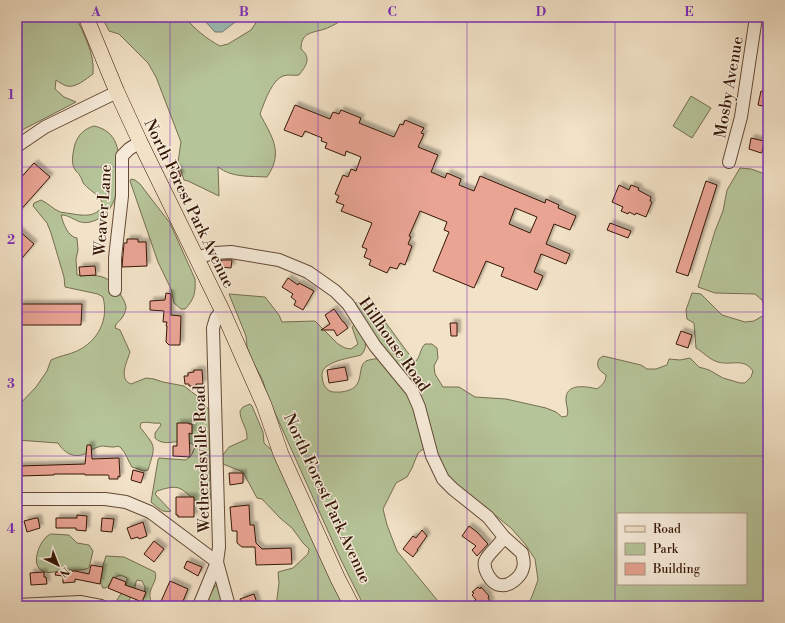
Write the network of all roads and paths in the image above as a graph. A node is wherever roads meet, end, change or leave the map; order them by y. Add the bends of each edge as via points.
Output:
1 (86, 17) edge
2 (756, 17) edge
3 (117, 92) junction
4 (140, 142) junction
5 (17, 146) edge
6 (729, 162) dead end
7 (198, 257) junction
8 (115, 290) dead end
9 (222, 310) junction
10 (264, 405) junction
11 (17, 498) edge
12 (504, 537) dead end
13 (217, 562) junction
14 (17, 605) edge
15 (101, 606) edge
16 (199, 606) edge
17 (229, 606) edge
18 (352, 606) edge
19 (360, 606) edge

1 - 3 main road, North Forest Park Avenue
2 - 6 street, Mosby Avenue via 740,117
3 - 4 main road, North Forest Park Avenue
3 - 5 street via 45,127
4 - 7 main road, North Forest Park Avenue
4 - 8 street, Weaver Lane via 129,148 122,156 122,196 115,258
7 - 9 main road, North Forest Park Avenue
7 - 12 street, Hillhouse Road via 231,252 279,260 308,272 338,294 352,309 375,346 412,391 432,456 443,479 488,517
9 - 10 main road, North Forest Park Avenue
9 - 13 street, Wetheredsville Road via 213,328 219,547
10 - 18 main road, North Forest Park Avenue via 282,454
10 - 19 main road, North Forest Park Avenue via 291,455
11 - 13 street via 105,499 126,502 150,512
13 - 16 street, Wetheredsville Road
13 - 17 street
14 - 15 street via 80,602

